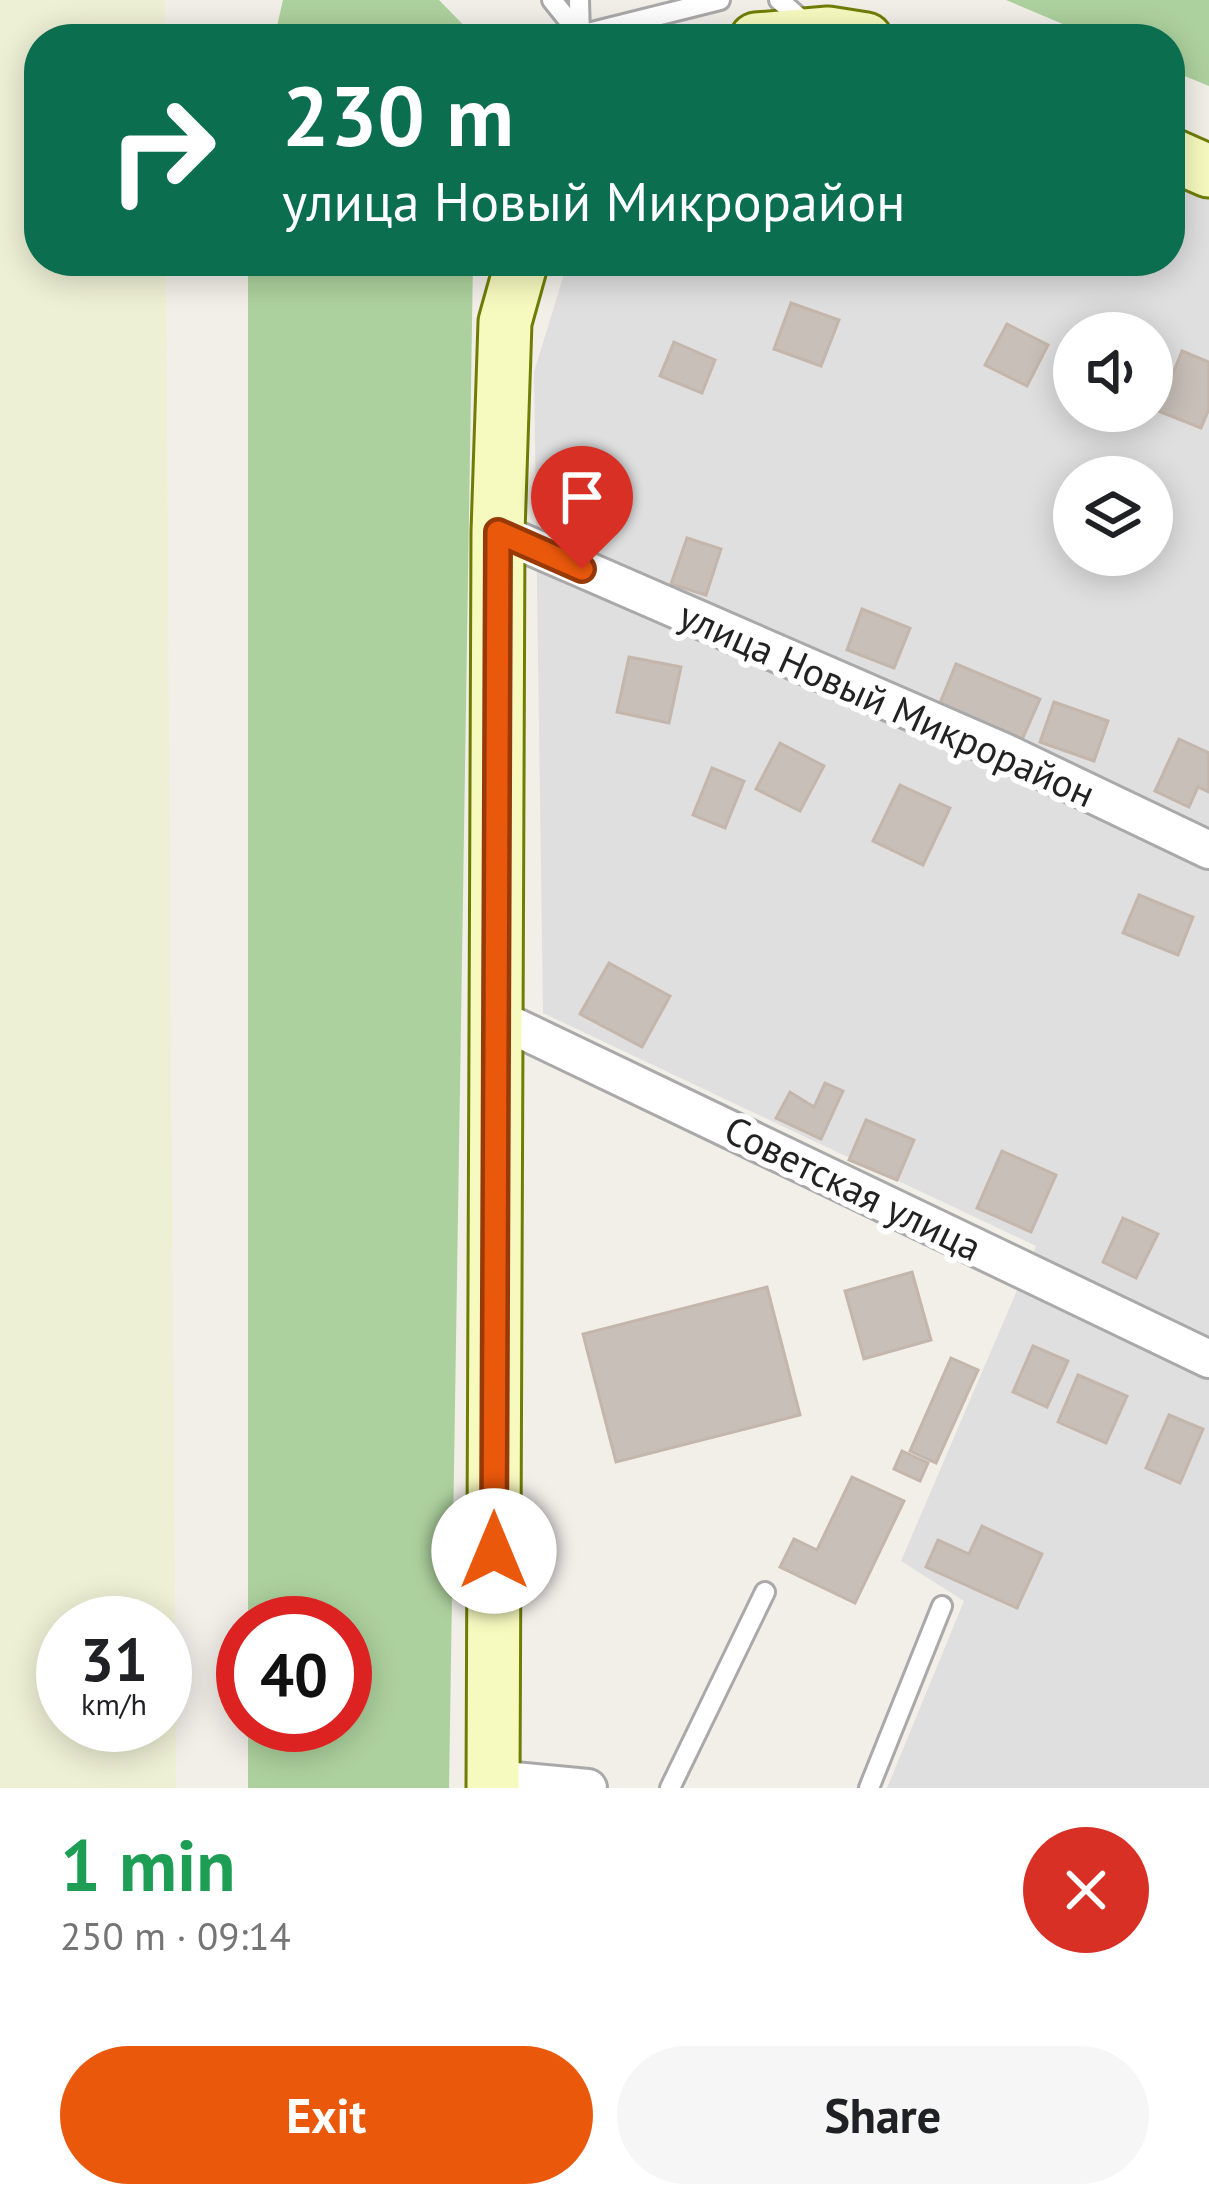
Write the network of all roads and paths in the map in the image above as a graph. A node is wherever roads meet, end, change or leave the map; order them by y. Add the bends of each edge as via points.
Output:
1 (552, 0) edge
2 (720, 0) edge
3 (779, 0) edge
4 (571, 24) edge
5 (630, 24) edge
6 (821, 24) edge
7 (518, 276) edge
8 (498, 532) junction
9 (1209, 850) edge
10 (497, 1018) junction
11 (1209, 1358) edge
12 (765, 1592) dead end
13 (942, 1606) dead end
14 (494, 1783) edge
15 (588, 1788) edge
16 (670, 1788) edge
17 (869, 1788) edge

1 - 4 lane
2 - 5 lane
3 - 6 lane
7 - 8 street via 505,322
8 - 9 street, улица Новый Микрорайон
8 - 10 street
10 - 11 street, Советская улица
10 - 14 street
12 - 16 lane
13 - 17 lane
14 - 15 street

